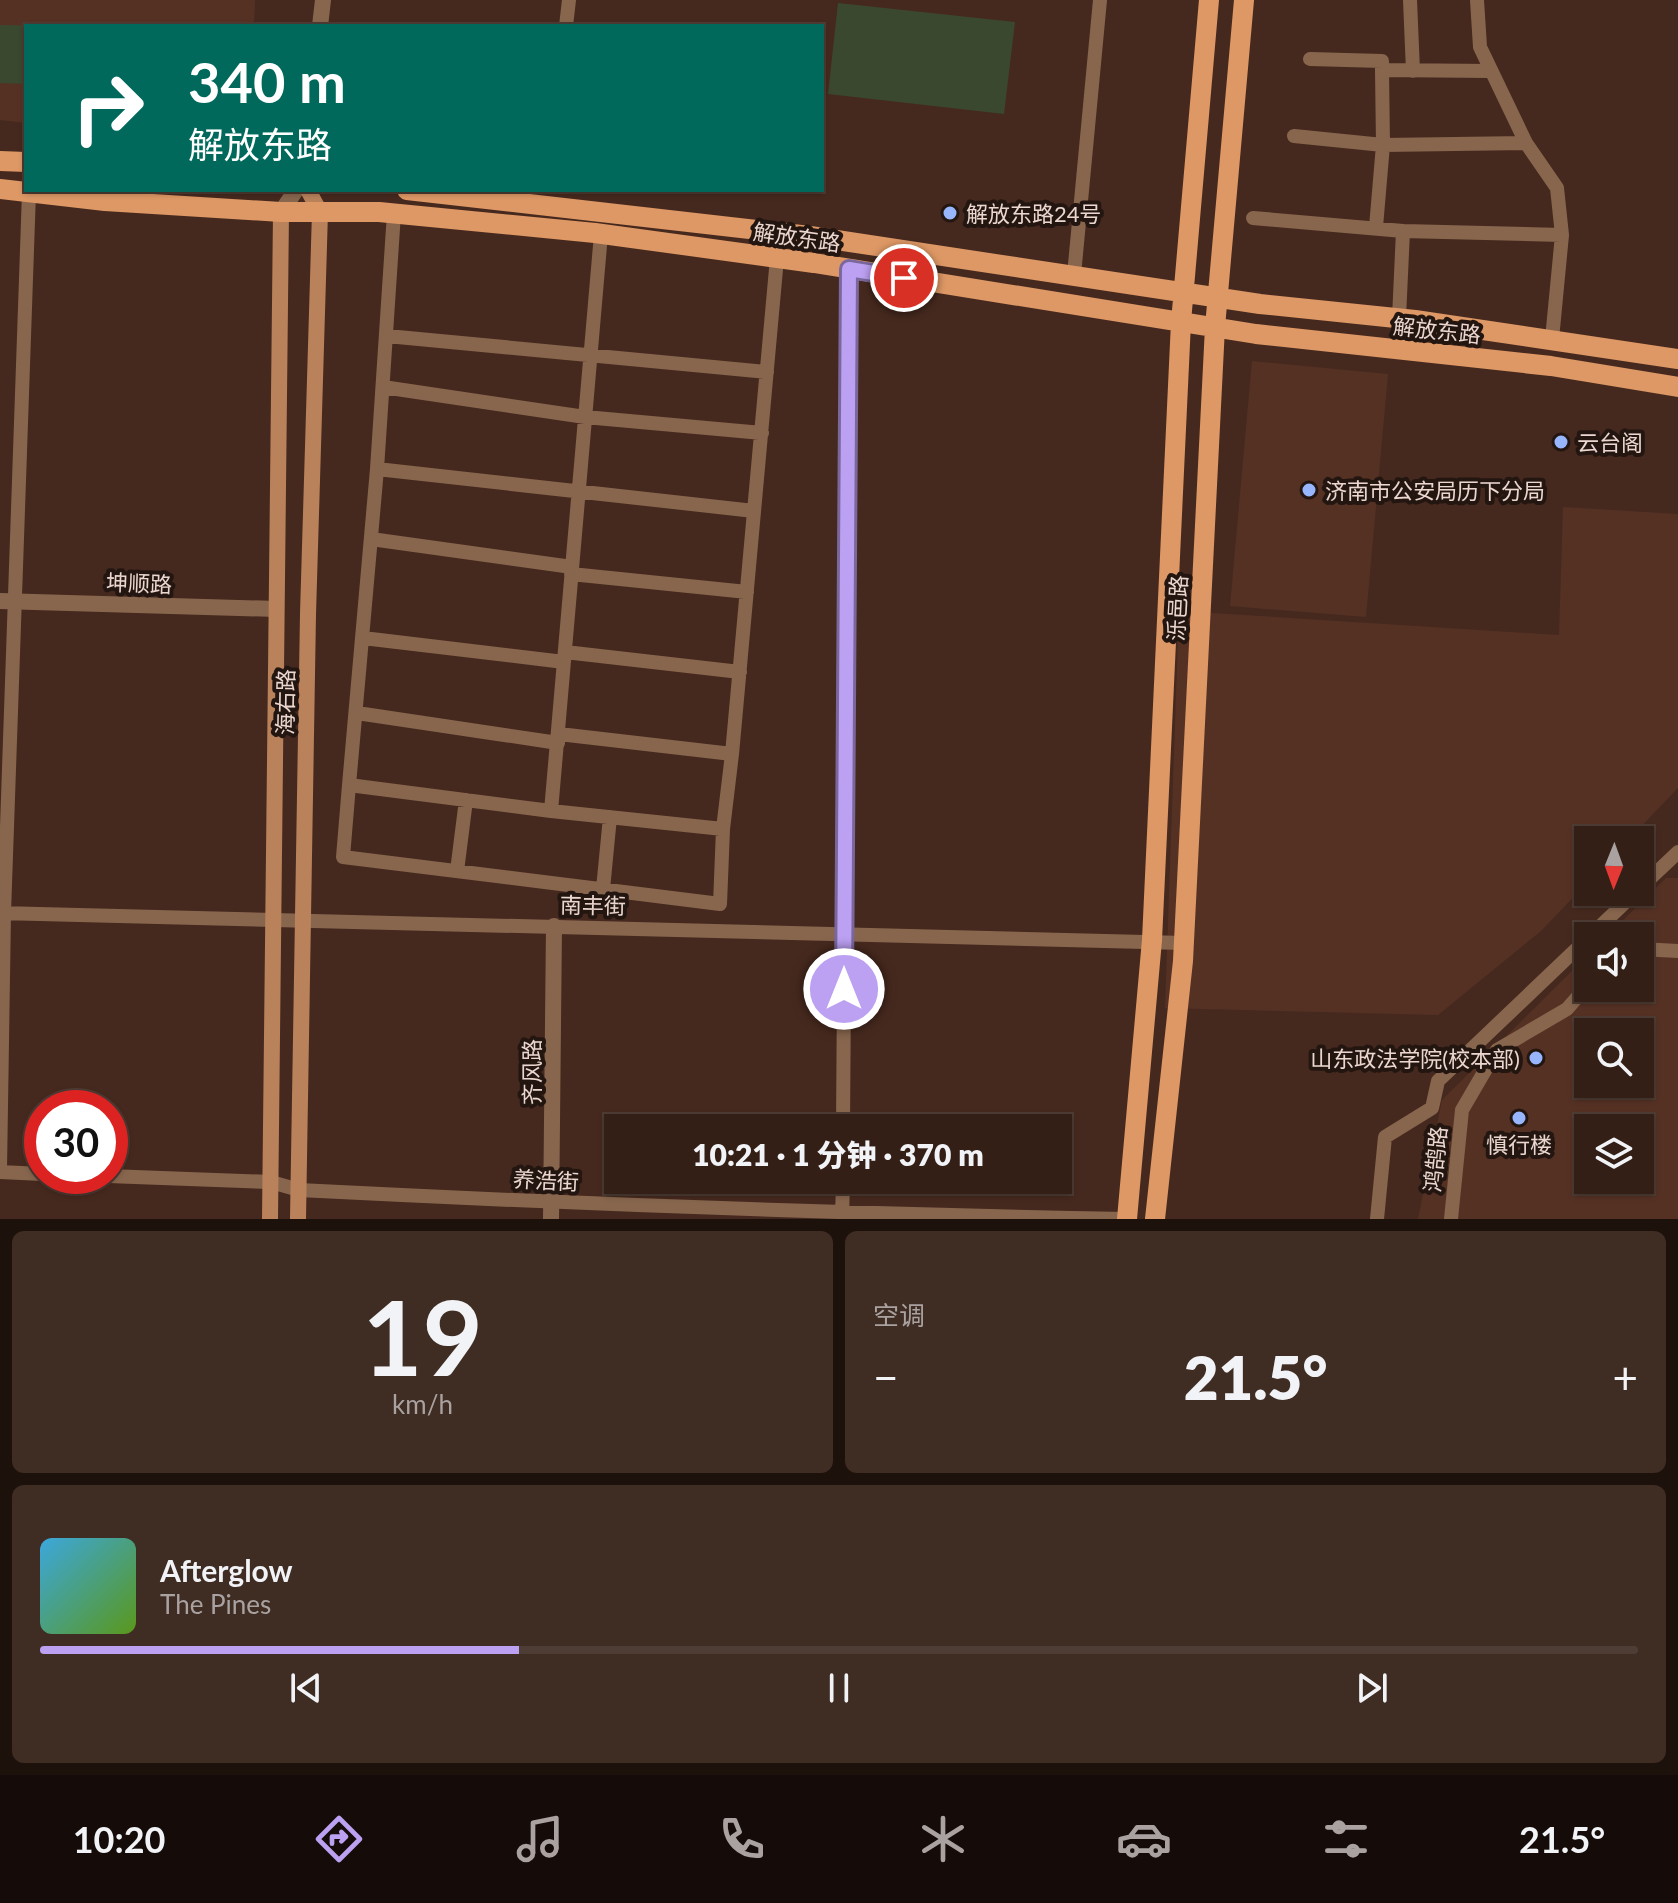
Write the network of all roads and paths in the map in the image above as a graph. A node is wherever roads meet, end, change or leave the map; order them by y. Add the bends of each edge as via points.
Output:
1 (323, 0) edge
2 (569, 0) edge
3 (1100, 0) edge
4 (1209, 0) edge
5 (1244, 0) edge
6 (1410, 0) edge
7 (1477, 0) edge
8 (320, 24) edge
9 (566, 24) edge
10 (1310, 59) dead end
11 (1382, 70) junction
12 (1413, 71) junction
13 (1491, 71) junction
14 (1294, 136) dead end
15 (1526, 143) junction
16 (1383, 145) junction
17 (0, 161) edge
18 (24, 162) edge
19 (0, 189) edge
20 (24, 191) edge
21 (29, 192) joint
22 (295, 192) edge
23 (309, 192) edge
24 (443, 192) edge
25 (552, 198) edge
26 (281, 212) junction
27 (320, 212) junction
28 (394, 213) junction
29 (1253, 218) dead end
30 (1376, 227) junction
31 (1403, 231) junction
32 (601, 234) junction
33 (1562, 235) junction
34 (777, 258) junction
35 (849, 269) junction
36 (1074, 275) junction
37 (1185, 292) junction
38 (1220, 298) junction
39 (1399, 318) junction
40 (1181, 322) junction
41 (1215, 327) junction
42 (387, 336) junction
43 (1552, 339) junction
44 (591, 355) junction
45 (1678, 359) edge
46 (767, 372) junction
47 (383, 387) junction
48 (1678, 387) edge
49 (585, 417) junction
50 (762, 433) junction
51 (377, 469) junction
52 (579, 492) junction
53 (754, 511) junction
54 (371, 539) junction
55 (572, 571) junction
56 (747, 592) junction
57 (8, 601) edge
58 (276, 609) junction
59 (363, 638) junction
60 (564, 657) junction
61 (740, 672) junction
62 (357, 713) junction
63 (558, 739) junction
64 (732, 754) junction
65 (349, 785) junction
66 (466, 800) junction
67 (551, 811) junction
68 (610, 817) junction
69 (723, 829) junction
70 (1678, 852) edge
71 (457, 871) junction
72 (1654, 875) edge
73 (603, 889) junction
74 (1621, 906) edge
75 (2, 913) edge
76 (275, 920) junction
77 (304, 920) junction
78 (1605, 922) edge
79 (554, 926) junction
80 (844, 933) junction
81 (1152, 940) junction
82 (1184, 943) junction
83 (1654, 950) edge
84 (1574, 951) edge
85 (1678, 951) edge
86 (1574, 1001) edge
87 (1432, 1108) junction
88 (1462, 1110) junction
89 (843, 1114) edge
90 (0, 1171) edge
91 (24, 1173) edge
92 (128, 1177) edge
93 (271, 1182) junction
94 (299, 1190) junction
95 (843, 1194) edge
96 (551, 1211) edge
97 (842, 1216) edge
98 (270, 1219) edge
99 (298, 1219) edge
100 (1127, 1219) edge
101 (1155, 1219) edge
102 (1377, 1219) edge
103 (1451, 1219) edge

1 - 8 street
2 - 9 street
3 - 36 street
4 - 37 main road, 泺邑路
5 - 38 main road, 泺邑路
6 - 12 street
7 - 13 street via 1480,47
10 - 11 street via 1382,61
11 - 12 street
11 - 16 street
12 - 13 street
13 - 15 street
14 - 16 street
15 - 16 street
15 - 33 street via 1557,188
16 - 30 street
17 - 18 main road
19 - 20 main road, 解放东路
21 - 26 main road, 解放东路
21 - 57 street
22 - 26 street
23 - 27 main road
24 - 25 main road, 解放东路
25 - 36 main road, 解放东路
26 - 27 main road, 解放东路
26 - 58 main road, 海右路
27 - 28 main road, 解放东路
27 - 77 main road, 海右路
28 - 32 main road, 解放东路
28 - 42 street
29 - 30 street
30 - 31 street
31 - 33 street
31 - 39 street
32 - 34 main road, 解放东路
32 - 44 street
33 - 43 street
34 - 35 main road, 解放东路
34 - 46 street
35 - 40 main road, 解放东路
35 - 80 street
36 - 37 main road, 解放东路
37 - 38 main road, 解放东路
37 - 40 main road, 泺邑路
38 - 39 main road, 解放东路
38 - 41 main road, 泺邑路
39 - 43 main road, 解放东路
40 - 41 main road, 解放东路
40 - 81 main road, 泺邑路
41 - 48 main road, 解放东路 via 1551,366
41 - 82 main road, 泺邑路
42 - 44 street
42 - 47 street
43 - 45 main road, 解放东路
44 - 46 street
44 - 49 street
46 - 50 street
47 - 49 street
47 - 51 street
49 - 50 street
49 - 52 street
50 - 53 street
51 - 52 street
51 - 54 street
52 - 53 street
52 - 55 street
53 - 56 street
54 - 55 street
54 - 59 street
55 - 56 street
55 - 60 street
56 - 61 street
57 - 58 street, 坤顺路
57 - 75 street
58 - 76 main road, 海右路
59 - 60 street
59 - 62 street
60 - 61 street
60 - 63 street
61 - 64 street
62 - 63 street
62 - 65 street
63 - 64 street
63 - 67 street
64 - 69 street
65 - 66 street
65 - 71 street via 343,857
66 - 67 street
66 - 71 street
67 - 68 street
68 - 69 street
68 - 73 street
69 - 73 street via 720,904
70 - 72 street
71 - 73 street
74 - 78 street
75 - 76 street, 南丰街
75 - 90 street
76 - 77 street, 南丰街
76 - 93 main road, 海右路
77 - 79 street, 南丰街
77 - 94 main road, 海右路
79 - 80 street, 南丰街
79 - 96 street, 齐风路
80 - 81 street, 南丰街
80 - 89 street
81 - 82 street, 南丰街
81 - 100 main road, 泺邑路
82 - 101 main road, 泺邑路
83 - 85 street
84 - 87 street via 1438,1081
86 - 88 street, 鸿鹄路 via 1497,1050
87 - 88 street
87 - 102 street via 1385,1137
88 - 103 street, 鸿鹄路
90 - 91 street
92 - 93 street, 养浩街
93 - 94 street, 养浩街
93 - 98 main road, 海右路
94 - 96 street, 养浩街
94 - 99 main road, 海右路
95 - 97 street
96 - 97 street, 养浩街
97 - 100 street, 养浩街

